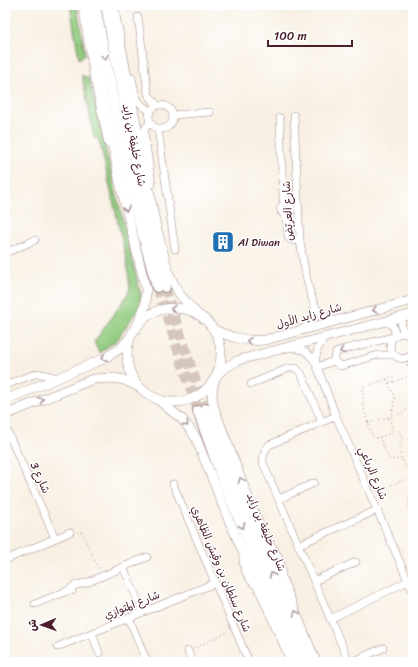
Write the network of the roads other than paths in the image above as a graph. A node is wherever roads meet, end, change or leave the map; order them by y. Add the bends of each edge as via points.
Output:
1 (82, 5) edge
2 (88, 5) edge
3 (95, 5) edge
4 (106, 5) edge
5 (114, 5) edge
6 (138, 17) dead end
7 (157, 105) junction
8 (150, 111) junction
9 (210, 112) dead end
10 (294, 114) dead end
11 (173, 115) junction
12 (280, 118) dead end
13 (150, 123) junction
14 (158, 129) junction
15 (120, 183) junction
16 (292, 211) junction
17 (156, 226) junction
18 (35, 240) dead end
19 (300, 240) junction
20 (175, 249) dead end
21 (5, 253) edge
22 (413, 300) edge
23 (315, 305) junction
24 (198, 315) junction
25 (410, 315) edge
26 (335, 321) junction
27 (386, 321) junction
28 (213, 329) junction
29 (303, 330) junction
30 (134, 331) junction
31 (408, 332) edge
32 (394, 336) junction
33 (325, 338) junction
34 (413, 338) edge
35 (292, 347) junction
36 (413, 353) edge
37 (394, 355) junction
38 (334, 361) junction
39 (316, 364) junction
40 (216, 377) junction
41 (58, 378) junction
42 (251, 384) dead end
43 (5, 385) edge
44 (142, 389) junction
45 (157, 399) junction
46 (5, 400) edge
47 (5, 415) edge
48 (336, 416) junction
49 (322, 422) junction
50 (5, 426) edge
51 (314, 483) dead end
52 (173, 484) dead end
53 (279, 499) junction
54 (377, 510) junction
55 (68, 533) road end
56 (55, 538) junction
57 (298, 545) junction
58 (147, 557) dead end
59 (5, 560) edge
60 (356, 562) dead end
61 (123, 567) junction
62 (314, 581) junction
63 (408, 581) junction
64 (215, 583) junction
65 (413, 592) edge
66 (35, 604) dead end
67 (143, 612) junction
68 (128, 618) junction
69 (330, 619) junction
70 (92, 633) junction
71 (57, 647) dead end
72 (383, 648) dead end
73 (188, 651) road end
74 (99, 653) dead end
75 (147, 662) edge
76 (192, 662) edge
77 (249, 662) edge
78 (292, 662) edge
79 (299, 662) edge
80 (310, 662) edge
81 (316, 662) edge
82 (351, 662) edge

1 - 15 street via 97,96
2 - 15 main road
3 -> 4 highway, شارع خليفة بن زايد via 130,187 161,287 139,185
5 - 8 street via 119,16 136,96 140,104
5 - 17 main road
6 - 7 street via 148,94
7 - 8 street
7 - 11 street via 168,106
8 - 13 street
9 - 11 street
10 - 16 street, شارع العريّض
11 - 14 street via 169,126
12 - 16 street via 283,200 284,204 290,205
13 - 14 street
13 - 17 street via 144,132
14 - 20 street
15 -> 30 main road via 146,289 145,306
16 - 19 street, شارع العريّض
16 - 19 street via 288,238
17 - 24 main road via 173,283
18 - 21 street
19 - 23 street, شارع العريّض
22 -> 26 main road, شارع زايد الأول
23 - 26 street via 324,315
23 - 29 street via 314,316
24 - 28 main road
24 -> 30 main road via 183,309 167,309 152,314
25 - 27 main road
25 - 31 street via 403,318 401,326
26 - 29 main road, شارع زايد الأول
27 - 32 street via 394,328
27 - 33 main road
29 -> 28 main road, شارع زايد الأول via 277,338 254,341 233,338
28 - 40 main road via 221,351
30 -> 41 main road via 121,348 112,354
30 - 44 main road via 128,351 128,363
31 - 32 street
31 - 34 street
32 - 37 street via 390,346
32 -> 38 street via 338,352 334,355
33 - 35 main road
33 - 39 street via 318,348
35 - 39 street via 305,351
35 - 40 main road via 239,360 223,368
36 - 37 street via 405,358
37 - 38 street via 378,355 343,365
38 - 39 street
39 - 48 street, شارع الرباعي
40 - 45 main road via 203,392 187,401 168,402
81 -> 40 main road via 215,411 212,386
41 - 43 street via 38,373
41 - 46 main road
42 - 49 street via 289,368 296,368 301,373
44 - 45 main road
47 -> 44 main road via 93,379 124,380
45 -> 78 main road via 183,420 193,433
48 - 49 street
48 - 54 street, شارع الرباعي
49 - 53 street via 275,441 265,450 263,463
50 - 56 street, شارع 3
51 - 53 street
52 - 64 street, شارع سلطان بن وقيش الظاهري
53 - 57 street
54 - 57 street
54 - 63 street, شارع الرباعي
55 - 56 street
56 - 59 street
57 - 62 street
58 - 61 street
60 - 62 street
61 - 66 street via 78,589
61 - 67 street
62 - 69 street
63 - 65 street, شارع الرباعي
63 - 69 street
64 - 67 street, شارع المتوازي
64 - 77 street, شارع سلطان بن وقيش الظاهري
67 - 68 street, شارع المتوازي
68 - 70 street, شارع المتوازي
68 - 75 street
69 - 82 street
70 - 71 street, شارع المتوازي
70 - 74 street
72 - 82 street
73 - 76 street
80 -> 79 highway, شارع خليفة بن زايد via 202,410 227,490

